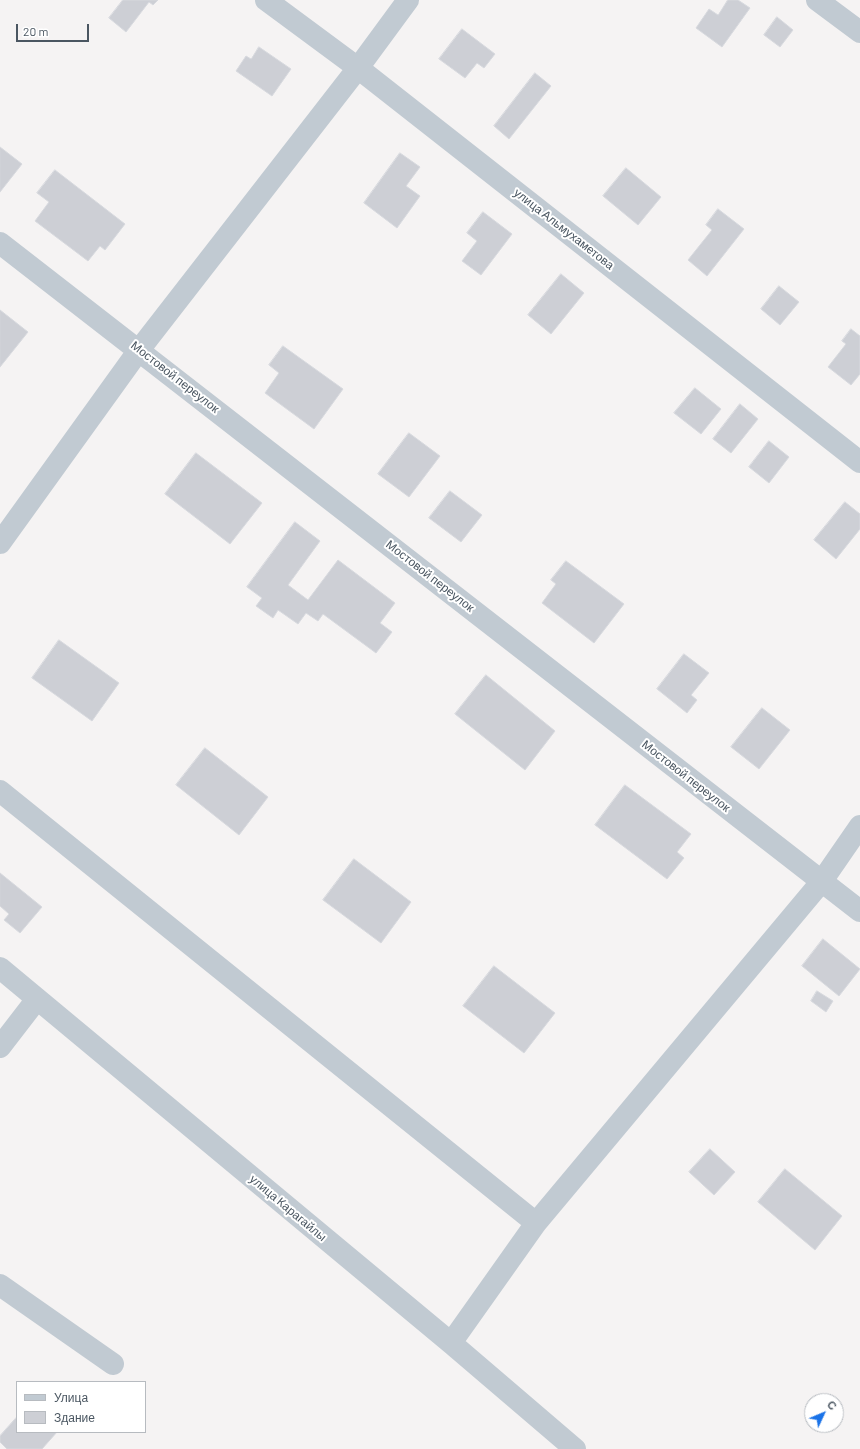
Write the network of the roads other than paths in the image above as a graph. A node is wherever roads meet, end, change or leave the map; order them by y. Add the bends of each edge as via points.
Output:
1 (266, 0) edge
2 (408, 0) edge
3 (817, 0) edge
4 (860, 32) edge
5 (358, 68) junction
6 (0, 243) edge
7 (139, 350) junction
8 (860, 462) edge
9 (0, 543) edge
10 (0, 791) edge
11 (860, 826) edge
12 (822, 881) junction
13 (860, 911) edge
14 (0, 968) edge
15 (37, 999) junction
16 (0, 1047) edge
17 (536, 1223) junction
18 (0, 1284) edge
19 (451, 1343) junction
20 (113, 1364) dead end
21 (575, 1449) edge

1 - 5 street, улица Альмухаметова
2 - 5 street
3 - 4 street
5 - 7 street
5 - 8 street, улица Альмухаметова
6 - 7 street, Мостовой переулок
7 - 9 street
7 - 12 street, Мостовой переулок
10 - 17 street
11 - 12 street
12 - 13 street, Мостовой переулок
12 - 17 street
14 - 15 street, улица Карагайлы
15 - 16 street
15 - 19 street, улица Карагайлы
17 - 19 street
18 - 20 street
19 - 21 street, улица Карагайлы

